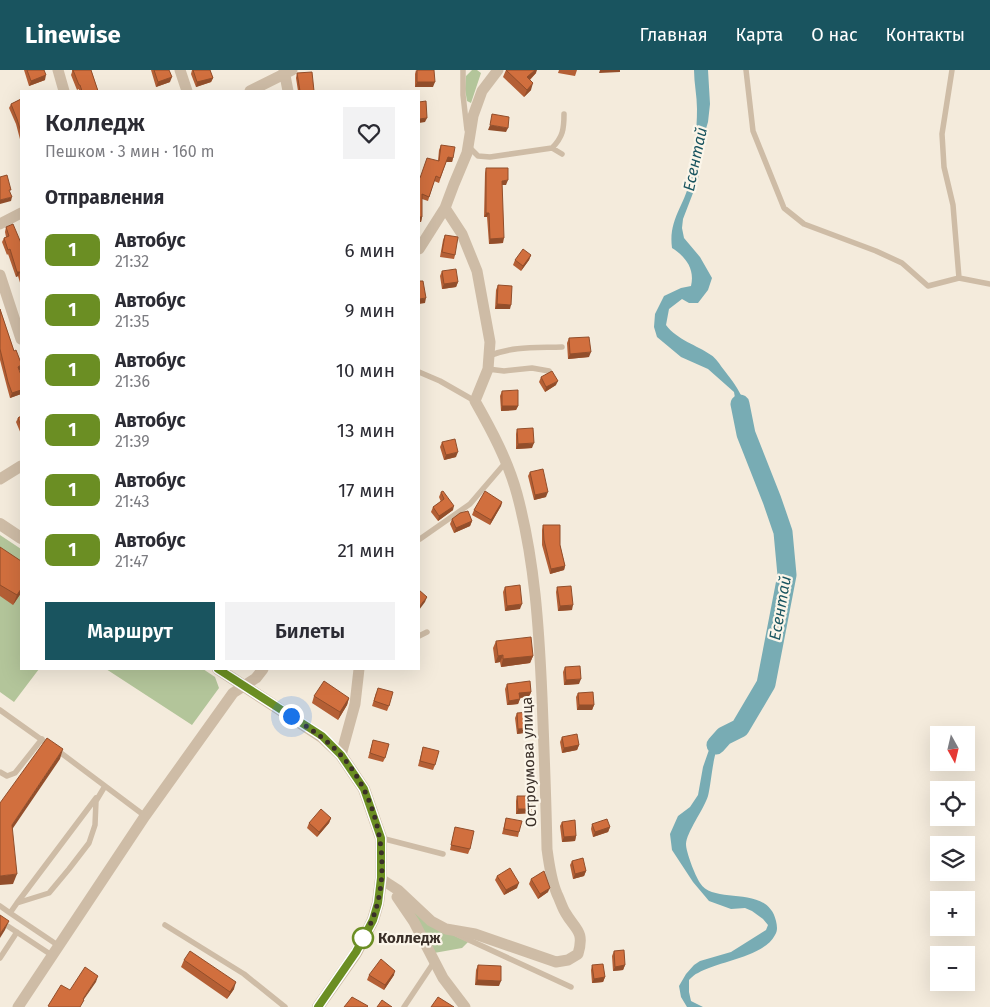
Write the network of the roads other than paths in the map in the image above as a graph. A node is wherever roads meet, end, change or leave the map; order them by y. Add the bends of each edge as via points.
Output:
1 (58, 70) edge
2 (180, 70) edge
3 (463, 70) edge
4 (746, 70) edge
5 (952, 70) edge
6 (287, 71) edge
7 (495, 71) edge
8 (64, 90) edge
9 (187, 90) edge
10 (252, 90) edge
11 (288, 90) edge
12 (564, 114) dead end
13 (469, 147) junction
14 (552, 148) junction
15 (562, 154) dead end
16 (445, 208) junction
17 (20, 214) edge
18 (0, 224) edge
19 (420, 247) edge
20 (0, 274) edge
21 (959, 278) junction
22 (990, 284) edge
23 (20, 336) edge
24 (562, 347) dead end
25 (489, 356) junction
26 (488, 369) junction
27 (549, 371) edge
28 (420, 372) edge
29 (475, 401) junction
30 (506, 462) junction
31 (20, 467) edge
32 (0, 479) edge
33 (0, 524) edge
34 (20, 537) edge
35 (420, 538) dead end
36 (427, 632) dead end
37 (420, 636) edge
38 (220, 670) edge
39 (262, 670) edge
40 (359, 670) edge
41 (244, 686) junction
42 (0, 710) edge
43 (42, 740) junction
44 (341, 755) junction
45 (0, 772) edge
46 (105, 786) junction
47 (98, 796) junction
48 (145, 816) junction
49 (381, 838) junction
50 (443, 854) dead end
51 (381, 878) junction
52 (17, 903) junction
53 (0, 906) edge
54 (10, 913) junction
55 (0, 921) edge
56 (165, 925) dead end
57 (446, 929) junction
58 (16, 932) junction
59 (57, 951) junction
60 (0, 958) edge
61 (434, 962) junction
62 (571, 987) dead end
63 (18, 1007) edge
64 (285, 1007) edge
65 (318, 1007) edge
66 (404, 1007) edge
67 (465, 1007) edge

1 - 8 street
2 - 9 street
3 - 13 lane via 462,95
4 - 21 lane via 752,131 784,208 804,224 902,263 928,286
5 - 21 lane via 942,134 944,167 953,205
6 - 10 street
6 - 11 street
7 - 13 street via 482,91 473,116
12 - 14 lane via 563,132
13 - 14 lane via 478,156 490,157
13 - 16 street
14 - 15 lane
16 - 19 street
16 - 25 street via 462,234 476,271 490,342
17 - 18 street
20 - 23 street
21 - 22 lane
24 - 25 lane via 519,348
25 - 26 street
26 - 27 lane
26 - 29 street
28 - 29 lane
29 - 30 street, Остроумова улица
30 - 35 lane via 470,504
30 - 57 street, Остроумова улица via 517,494 532,561 538,617 550,869 556,892 566,914 578,928 581,943 578,954 556,962 484,937
31 - 32 street
33 - 34 street
36 - 37 lane
38 - 41 street
39 - 41 street
40 - 44 street via 355,704
41 - 44 street via 322,736
41 - 48 street via 233,693
42 - 43 lane
43 - 45 lane via 15,773 8,776
43 - 46 lane
44 - 49 street via 364,789
46 - 47 lane
46 - 48 lane
47 - 52 lane
47 - 52 lane via 95,825 89,842 69,869 49,894
48 - 59 street
49 - 50 lane
49 - 51 street
51 - 57 street, Остроумова улица via 431,921
51 - 61 street via 402,903
51 - 65 street via 373,920 356,952
52 - 54 lane
53 - 54 lane
54 - 59 lane
55 - 58 lane
56 - 64 lane via 244,974
57 - 62 lane
58 - 59 lane
58 - 60 lane
59 - 63 street
61 - 66 lane
61 - 67 street

